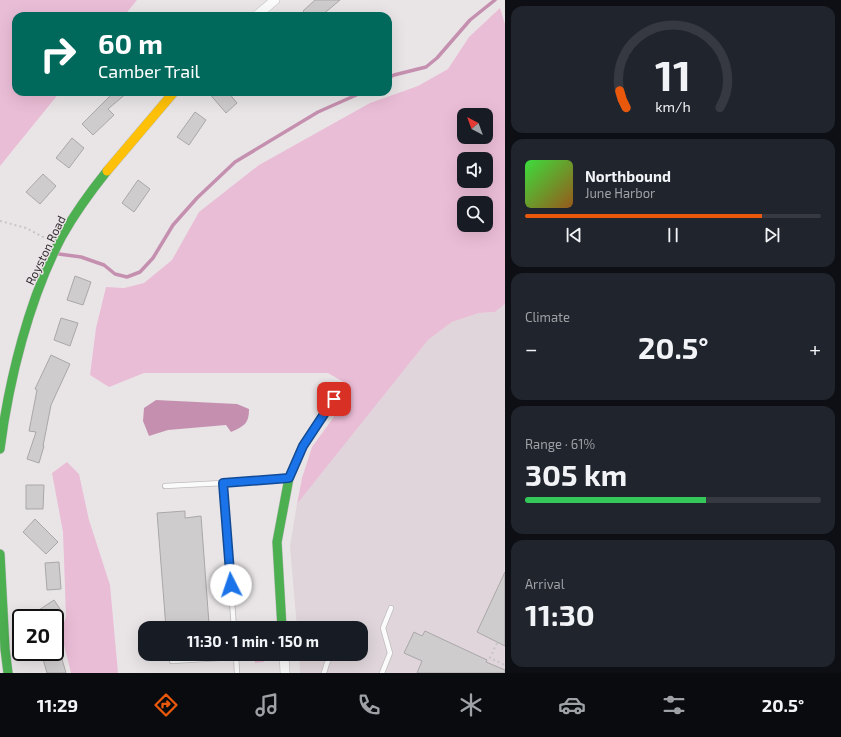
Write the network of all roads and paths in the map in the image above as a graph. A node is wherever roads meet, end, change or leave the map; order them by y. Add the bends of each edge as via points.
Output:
1 (275, 0) edge
2 (261, 12) edge
3 (171, 96) edge
4 (0, 221) edge
5 (58, 244) junction
6 (334, 399) dead end
7 (0, 449) edge
8 (289, 478) junction
9 (223, 483) junction
10 (165, 486) dead end
11 (0, 554) edge
12 (391, 608) dead end
13 (233, 621) edge
14 (282, 621) edge
15 (497, 643) dead end
16 (236, 661) edge
17 (285, 661) edge
18 (328, 661) edge
19 (505, 665) edge
20 (8, 673) edge
21 (237, 673) edge
22 (286, 673) edge
23 (324, 673) edge
24 (382, 673) edge

1 - 2 street
3 - 5 street, Royston Road via 96,185
4 - 5 path via 26,228
5 - 7 street, Royston Road via 34,302 12,378
6 - 8 street via 303,446
8 - 9 lane
8 - 14 street via 277,542
9 - 10 lane
9 - 13 lane
11 - 20 street
12 - 24 lane via 383,628 390,652
15 - 19 path via 490,658
16 - 21 lane
17 - 22 street
18 - 23 lane

